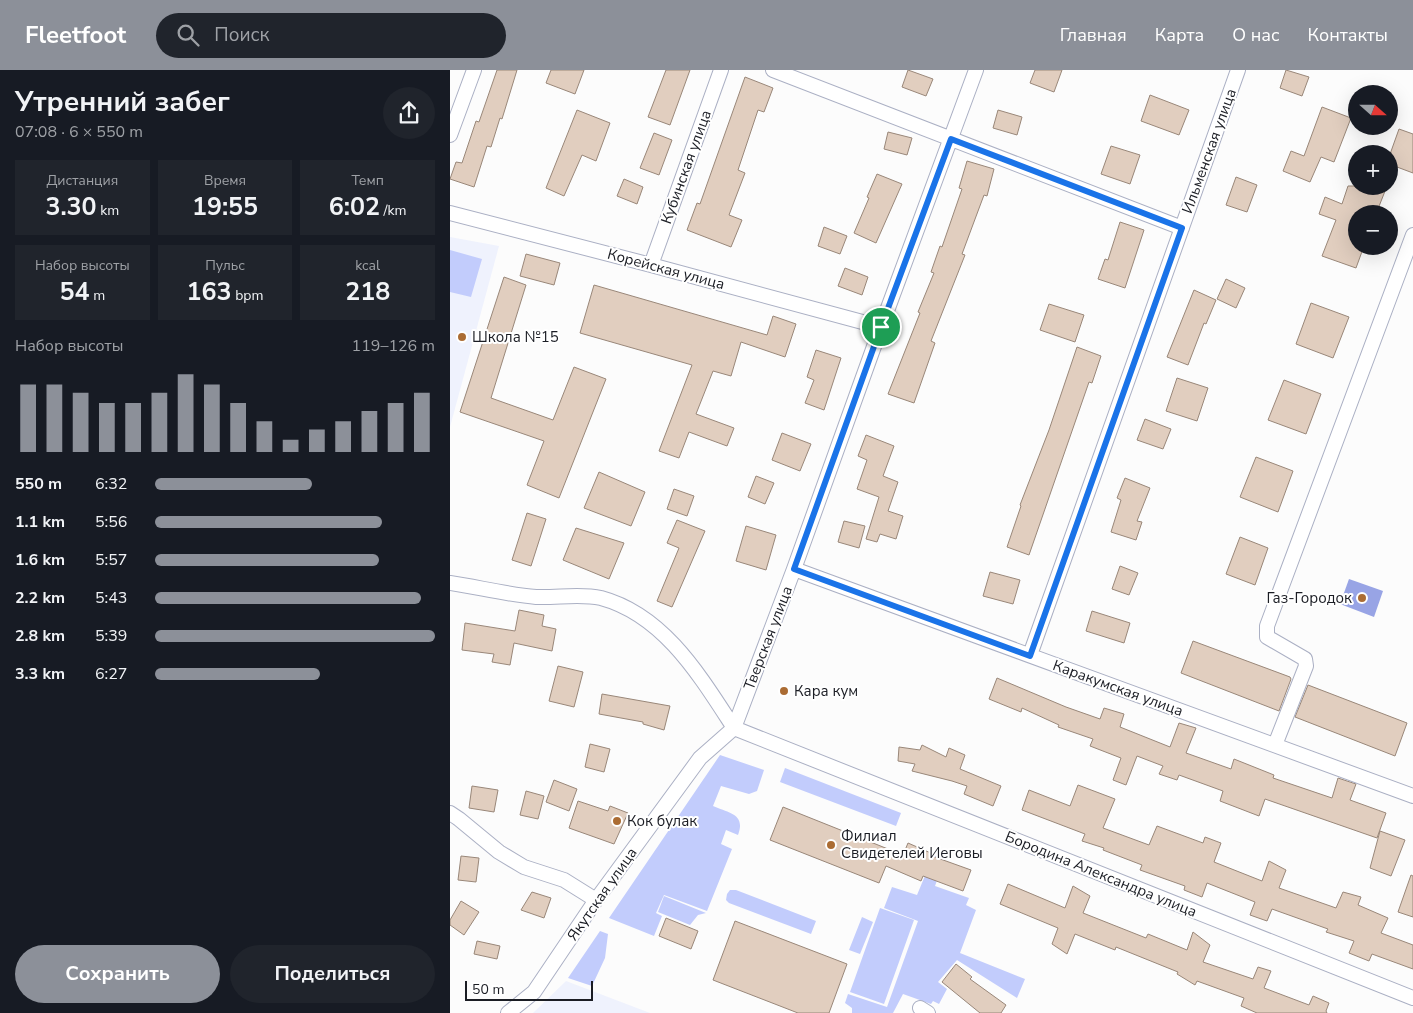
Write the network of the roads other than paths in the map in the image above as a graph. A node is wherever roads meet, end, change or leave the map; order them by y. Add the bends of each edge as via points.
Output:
1 (474, 70) edge
2 (721, 70) edge
3 (773, 70) edge
4 (976, 70) edge
5 (1238, 70) edge
6 (450, 135) edge
7 (951, 139) junction
8 (450, 213) edge
9 (1182, 228) junction
10 (1413, 235) edge
11 (651, 265) junction
12 (881, 327) junction
13 (794, 569) junction
14 (450, 583) edge
15 (1030, 656) junction
16 (734, 728) junction
17 (1275, 746) junction
18 (1413, 796) edge
19 (450, 814) edge
20 (596, 900) junction
21 (1413, 998) edge
22 (508, 1013) edge

1 - 6 street
2 - 11 street, Кубинская улица
3 - 7 street
4 - 7 street, Тверская улица
5 - 9 street, Ильменская улица
7 - 9 street
7 - 12 street, Тверская улица
8 - 11 street, Корейская улица
9 - 15 street, Ильменская улица
10 - 17 street via 1267,626 1267,637 1305,660 1306,666
11 - 12 street, Корейская улица
12 - 13 street, Тверская улица
13 - 15 street, Каракумская улица
13 - 16 street, Тверская улица
14 - 16 street via 536,597 577,595 600,598 629,610 658,629 685,657
15 - 17 street, Каракумская улица
16 - 20 street, Якутская улица via 700,758
16 - 21 street, Бородина Александра улица
17 - 18 street, Каракумская улица
19 - 20 street via 524,867 564,880
20 - 22 street, Якутская улица via 534,992

